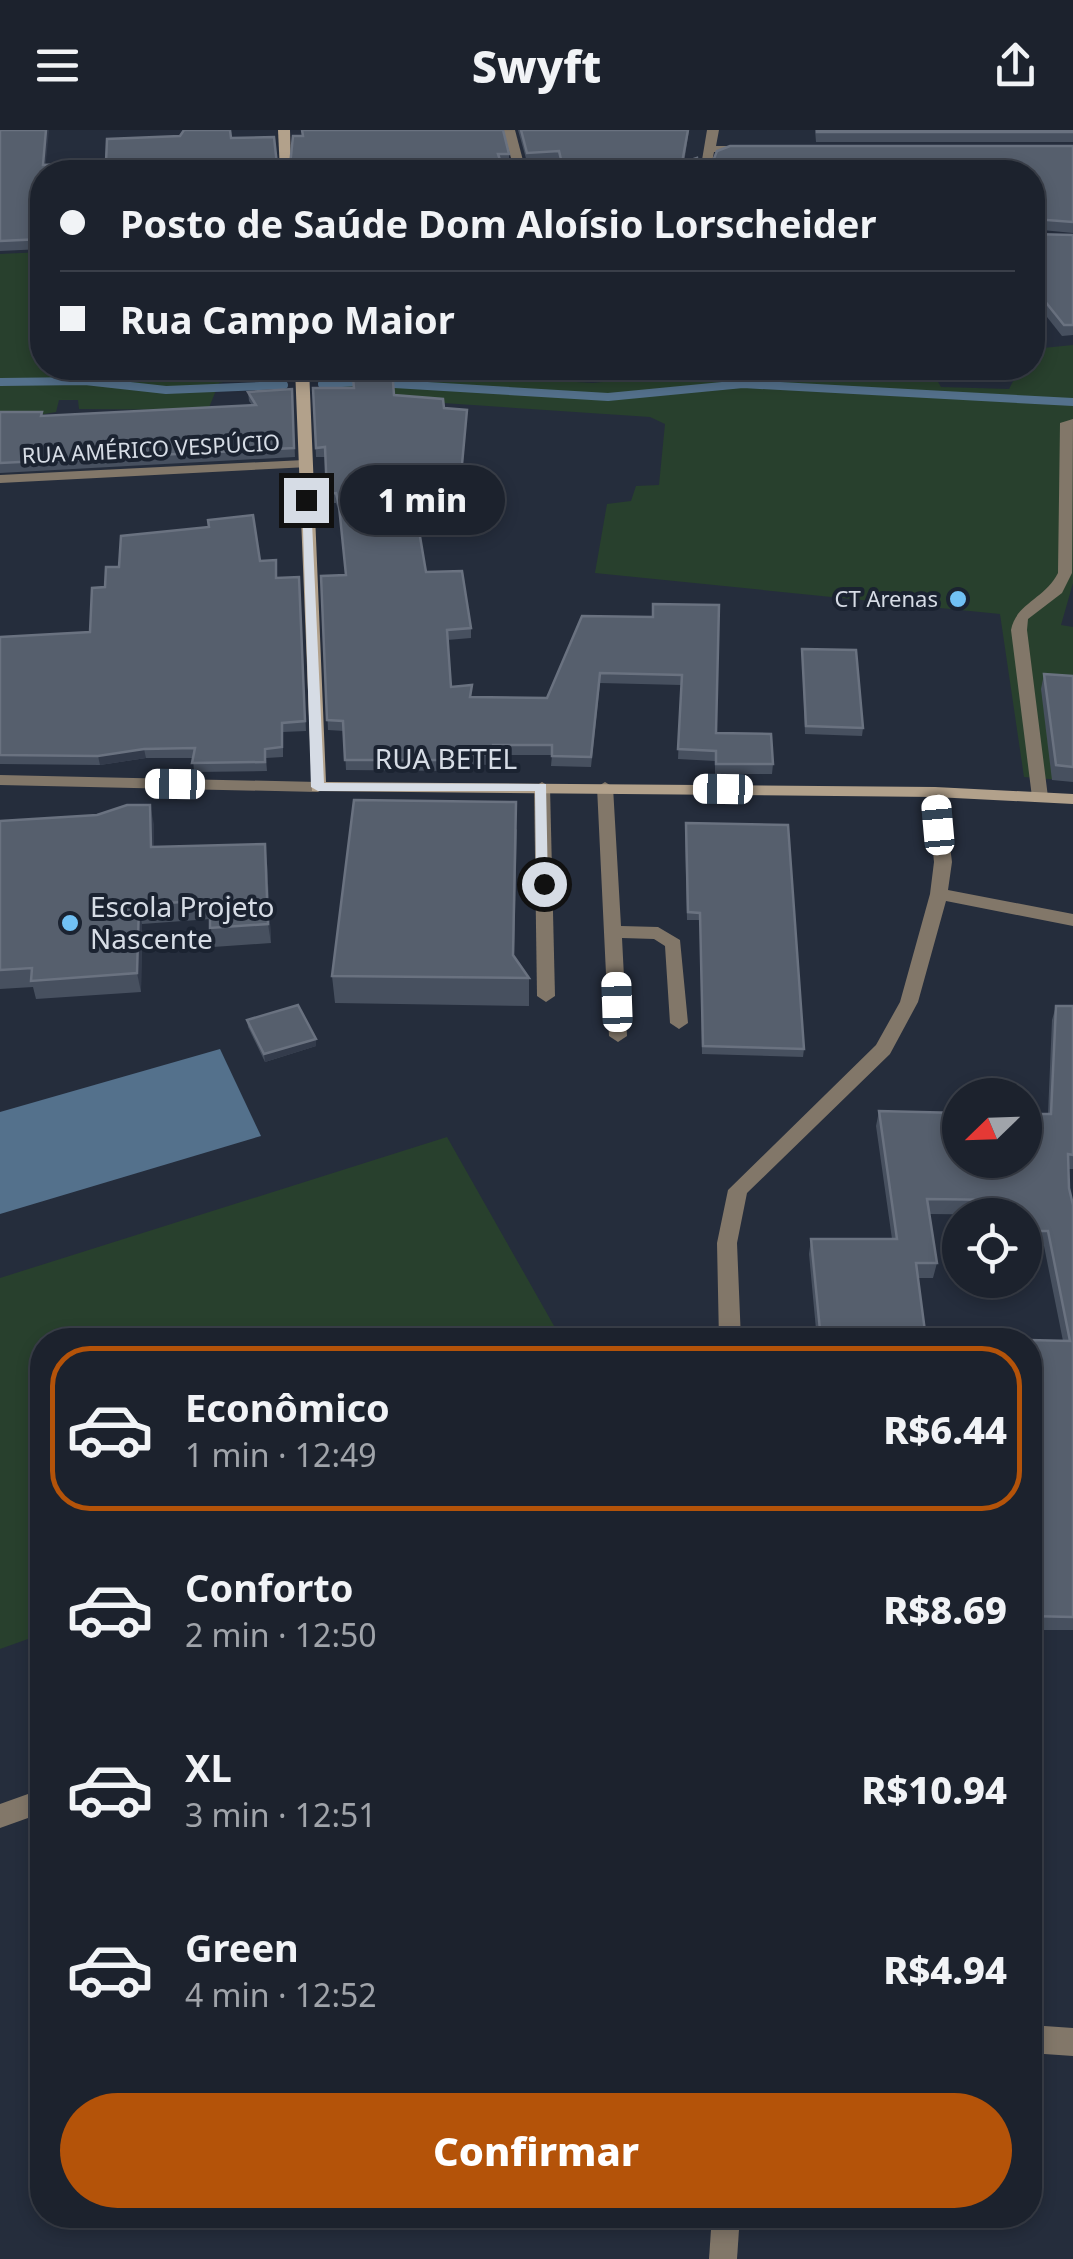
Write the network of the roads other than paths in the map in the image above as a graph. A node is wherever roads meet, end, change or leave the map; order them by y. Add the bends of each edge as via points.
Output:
1 (284, 130) edge
2 (509, 130) edge
3 (712, 130) edge
4 (710, 149) junction
5 (768, 149) edge
6 (285, 160) edge
7 (518, 160) edge
8 (707, 160) edge
9 (302, 380) edge
10 (1073, 423) edge
11 (304, 464) junction
12 (0, 479) edge
13 (0, 780) edge
14 (542, 786) junction
15 (318, 787) junction
16 (605, 787) junction
17 (935, 792) junction
18 (1040, 797) junction
19 (1073, 799) edge
20 (939, 894) junction
21 (1073, 920) edge
22 (615, 932) junction
23 (546, 996) dead end
24 (679, 1023) dead end
25 (618, 1036) dead end
26 (730, 1328) edge
27 (30, 1805) edge
28 (0, 1816) edge
29 (1042, 2040) edge
30 (1073, 2042) edge
31 (725, 2228) edge
32 (723, 2259) edge

1 - 6 street
2 - 7 street
3 - 4 street
4 - 5 street
4 - 8 street
9 - 11 street
10 - 18 street via 1067,423 1065,573 1058,590 1022,618 1019,630
11 - 12 street, RUA AMÉRICO VESPÚCIO
11 - 15 street
13 - 15 street, RUA BETEL
14 - 15 street, RUA BETEL
14 - 16 street, RUA BETEL
14 - 23 street
16 - 17 street, RUA BETEL
16 - 22 street
17 - 18 street, RUA BETEL
17 - 20 street via 943,862
18 - 19 street, RUA BETEL
20 - 21 street
20 - 26 street via 909,1002 883,1049 738,1190 727,1243
22 - 24 street via 658,933 674,944
22 - 25 street
27 - 28 street
29 - 30 street
31 - 32 street

